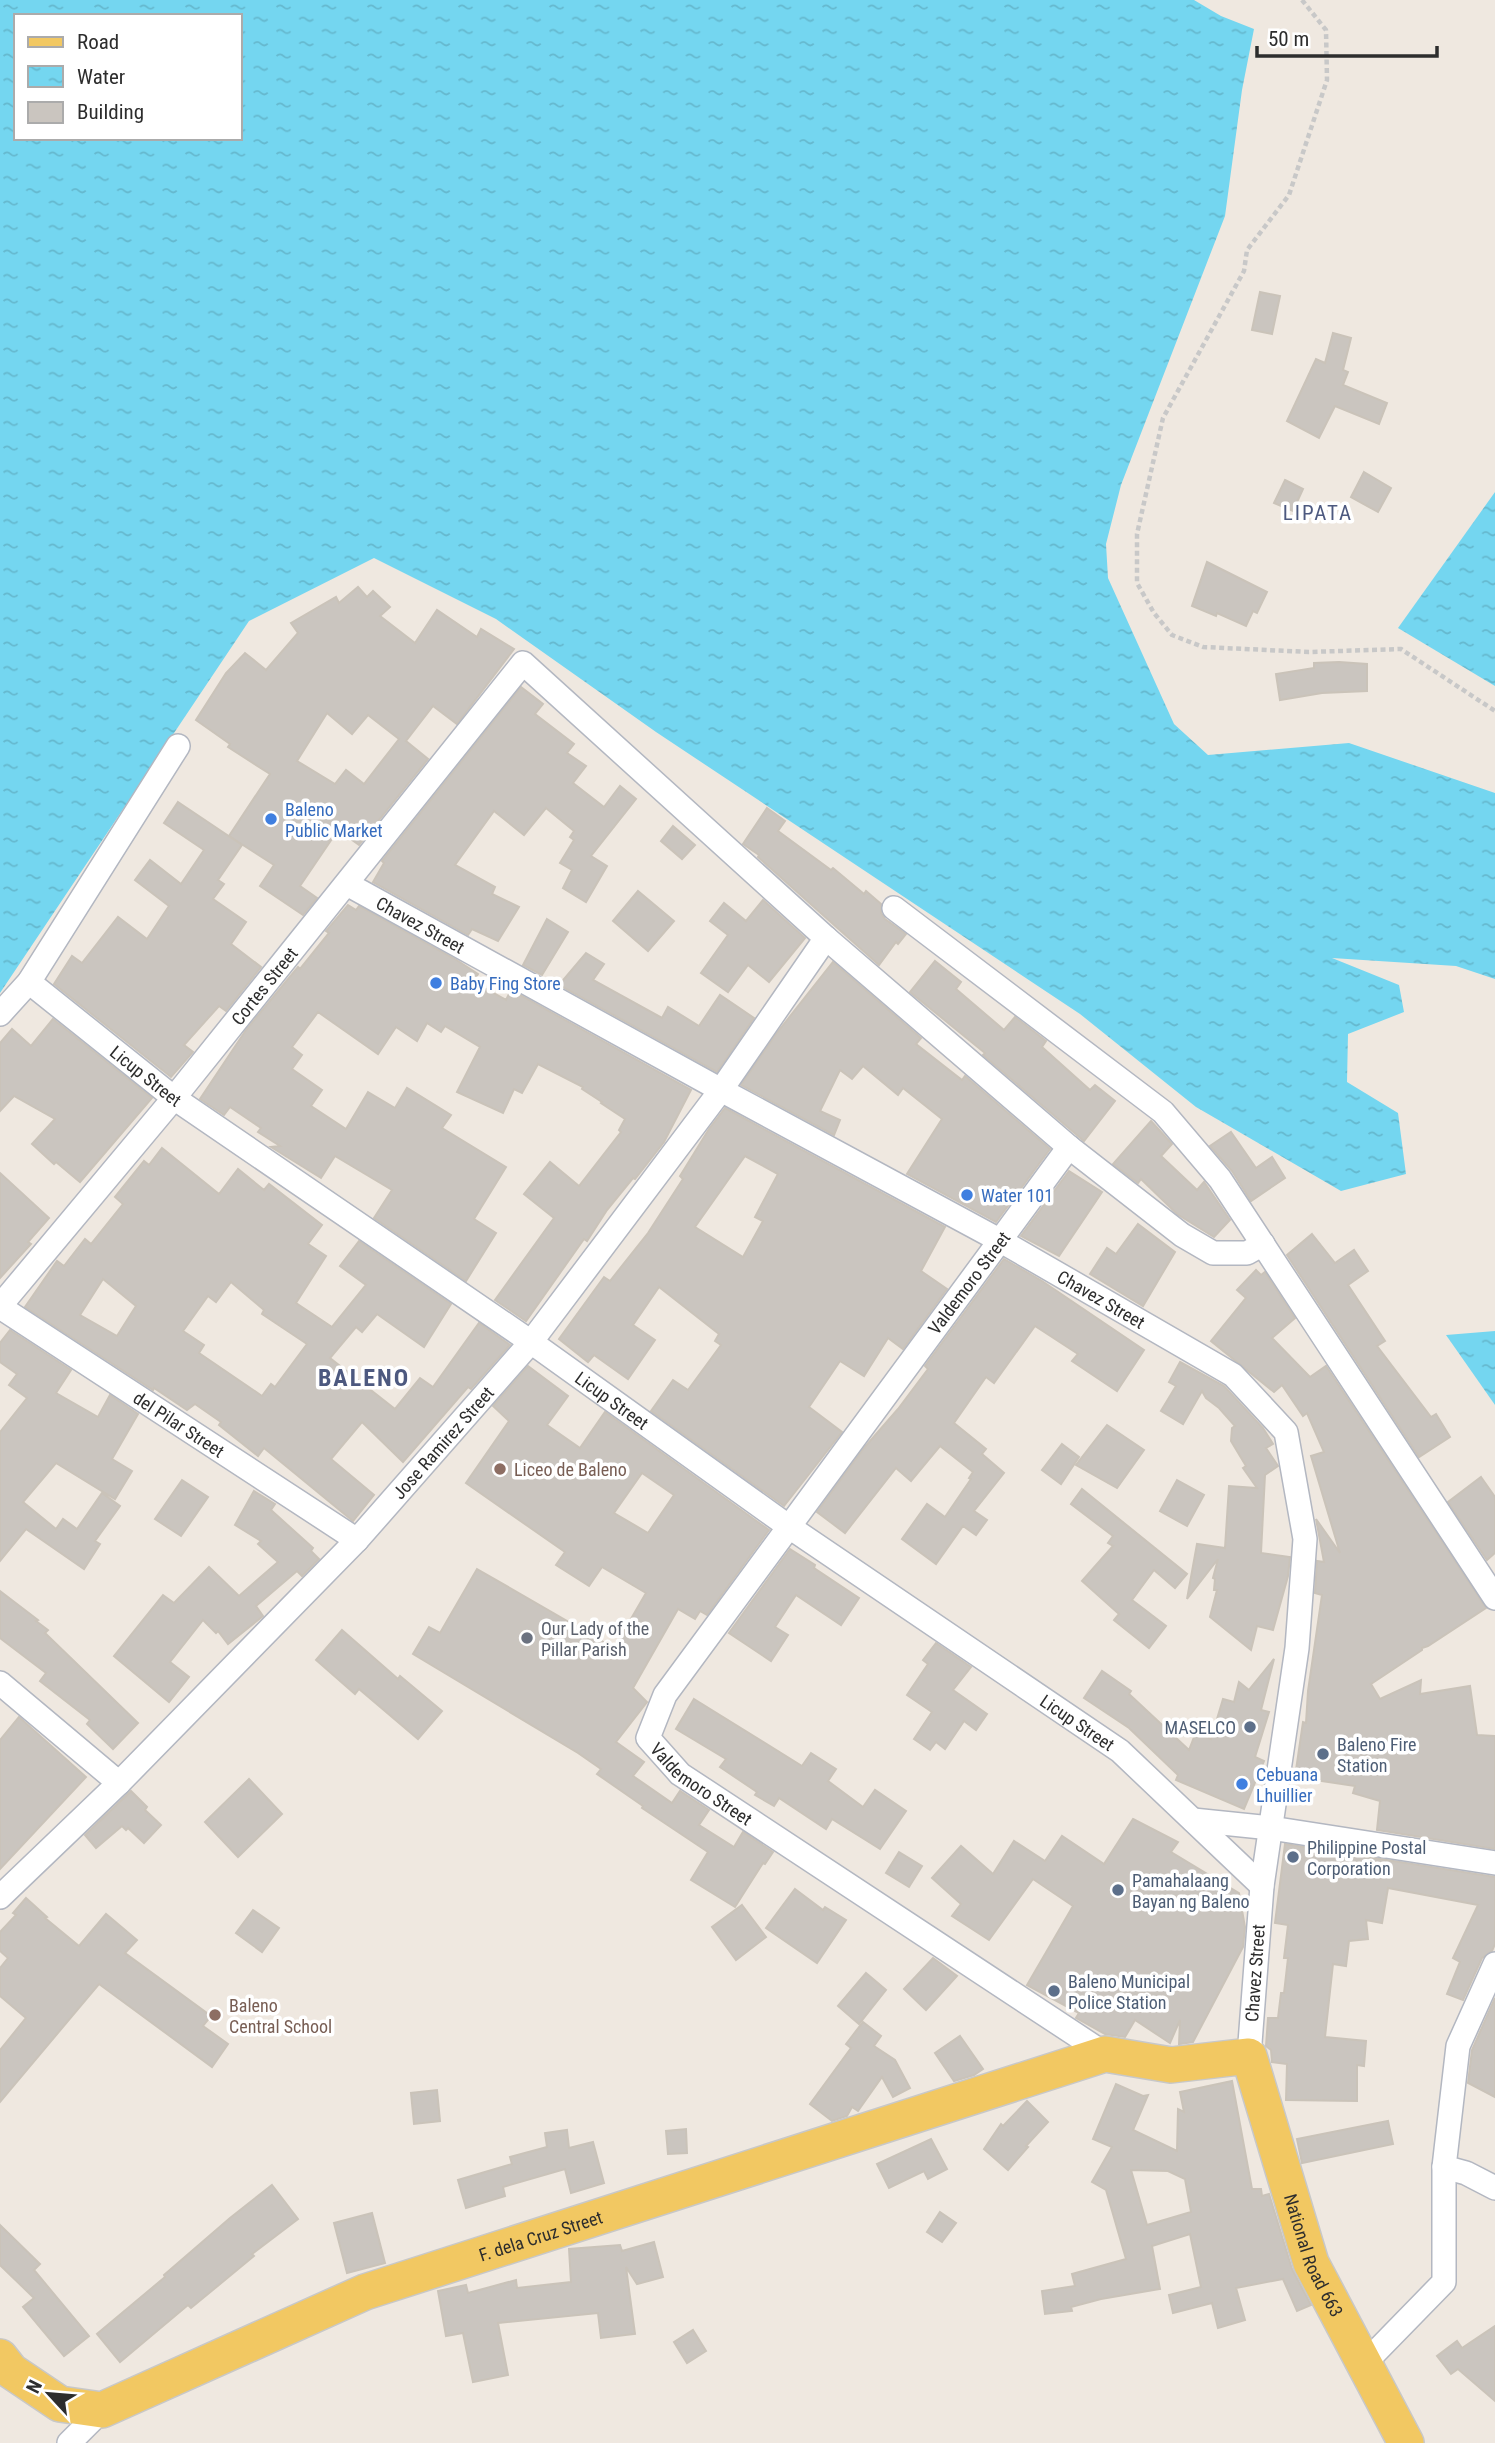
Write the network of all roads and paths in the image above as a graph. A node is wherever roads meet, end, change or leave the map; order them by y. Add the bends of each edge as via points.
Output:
1 (1302, 0) edge
2 (1495, 711) edge
3 (177, 746) dead end
4 (347, 884) junction
5 (894, 908) dead end
6 (826, 938) junction
7 (29, 982) junction
8 (0, 1014) edge
9 (720, 1090) junction
10 (174, 1098) junction
11 (1069, 1147) junction
12 (1001, 1241) junction
13 (1263, 1244) junction
14 (0, 1307) edge
15 (531, 1342) junction
16 (788, 1526) junction
17 (358, 1540) junction
18 (1495, 1598) edge
19 (0, 1684) edge
20 (119, 1783) junction
21 (1193, 1820) junction
22 (1272, 1828) junction
23 (1495, 1863) edge
24 (1262, 1886) junction
25 (0, 1897) edge
26 (1495, 1964) edge
27 (1105, 2053) junction
28 (1249, 2056) junction
29 (1444, 2167) junction
30 (1495, 2188) edge
31 (0, 2357) edge
32 (1364, 2364) junction
33 (102, 2410) junction
34 (69, 2443) edge
35 (1406, 2443) edge

1 - 2 path via 1326,30 1327,80 1289,195 1247,250 1244,271 1163,418 1137,534 1137,583 1172,635 1203,647 1309,652 1401,649
3 - 7 street
4 - 6 street, Cortes Street via 523,663
4 - 9 street, Chavez Street
4 - 10 street, Cortes Street
5 - 13 street via 1163,1112 1220,1179
6 - 9 street, Jose Ramirez Street
6 - 11 street
7 - 8 street
7 - 10 street, Licup Street
9 - 12 street, Chavez Street
9 - 15 street, Jose Ramirez Street
10 - 14 street, Cortes Street
10 - 15 street, Licup Street
11 - 12 street, Valdemoro Street
11 - 13 street via 1182,1235 1213,1252 1247,1253
12 - 16 street, Valdemoro Street
12 - 22 street, Chavez Street via 1233,1375 1286,1432 1305,1539 1297,1648
13 - 18 street
14 - 17 street, del Pilar Street
15 - 16 street, Licup Street
15 - 17 street, Jose Ramirez Street
16 - 21 street, Licup Street via 1120,1751
16 - 27 street, Valdemoro Street via 665,1695 648,1738 680,1774
17 - 20 street, Jose Ramirez Street
19 - 20 street
20 - 25 street, Jose Ramirez Street
21 - 22 street
21 - 24 street, Licup Street
22 - 23 street
22 - 24 street, Chavez Street
24 - 28 street, Chavez Street
26 - 29 street via 1458,2046
27 - 28 main road, Valdemoro Street via 1171,2065
27 - 33 main road, F. dela Cruz Street via 365,2292
28 - 32 main road, National Road 663 via 1311,2263
29 - 30 street
29 - 32 street via 1444,2282
31 - 33 main road via 11,2371 60,2404
32 - 35 main road, National Road 663
33 - 34 street

